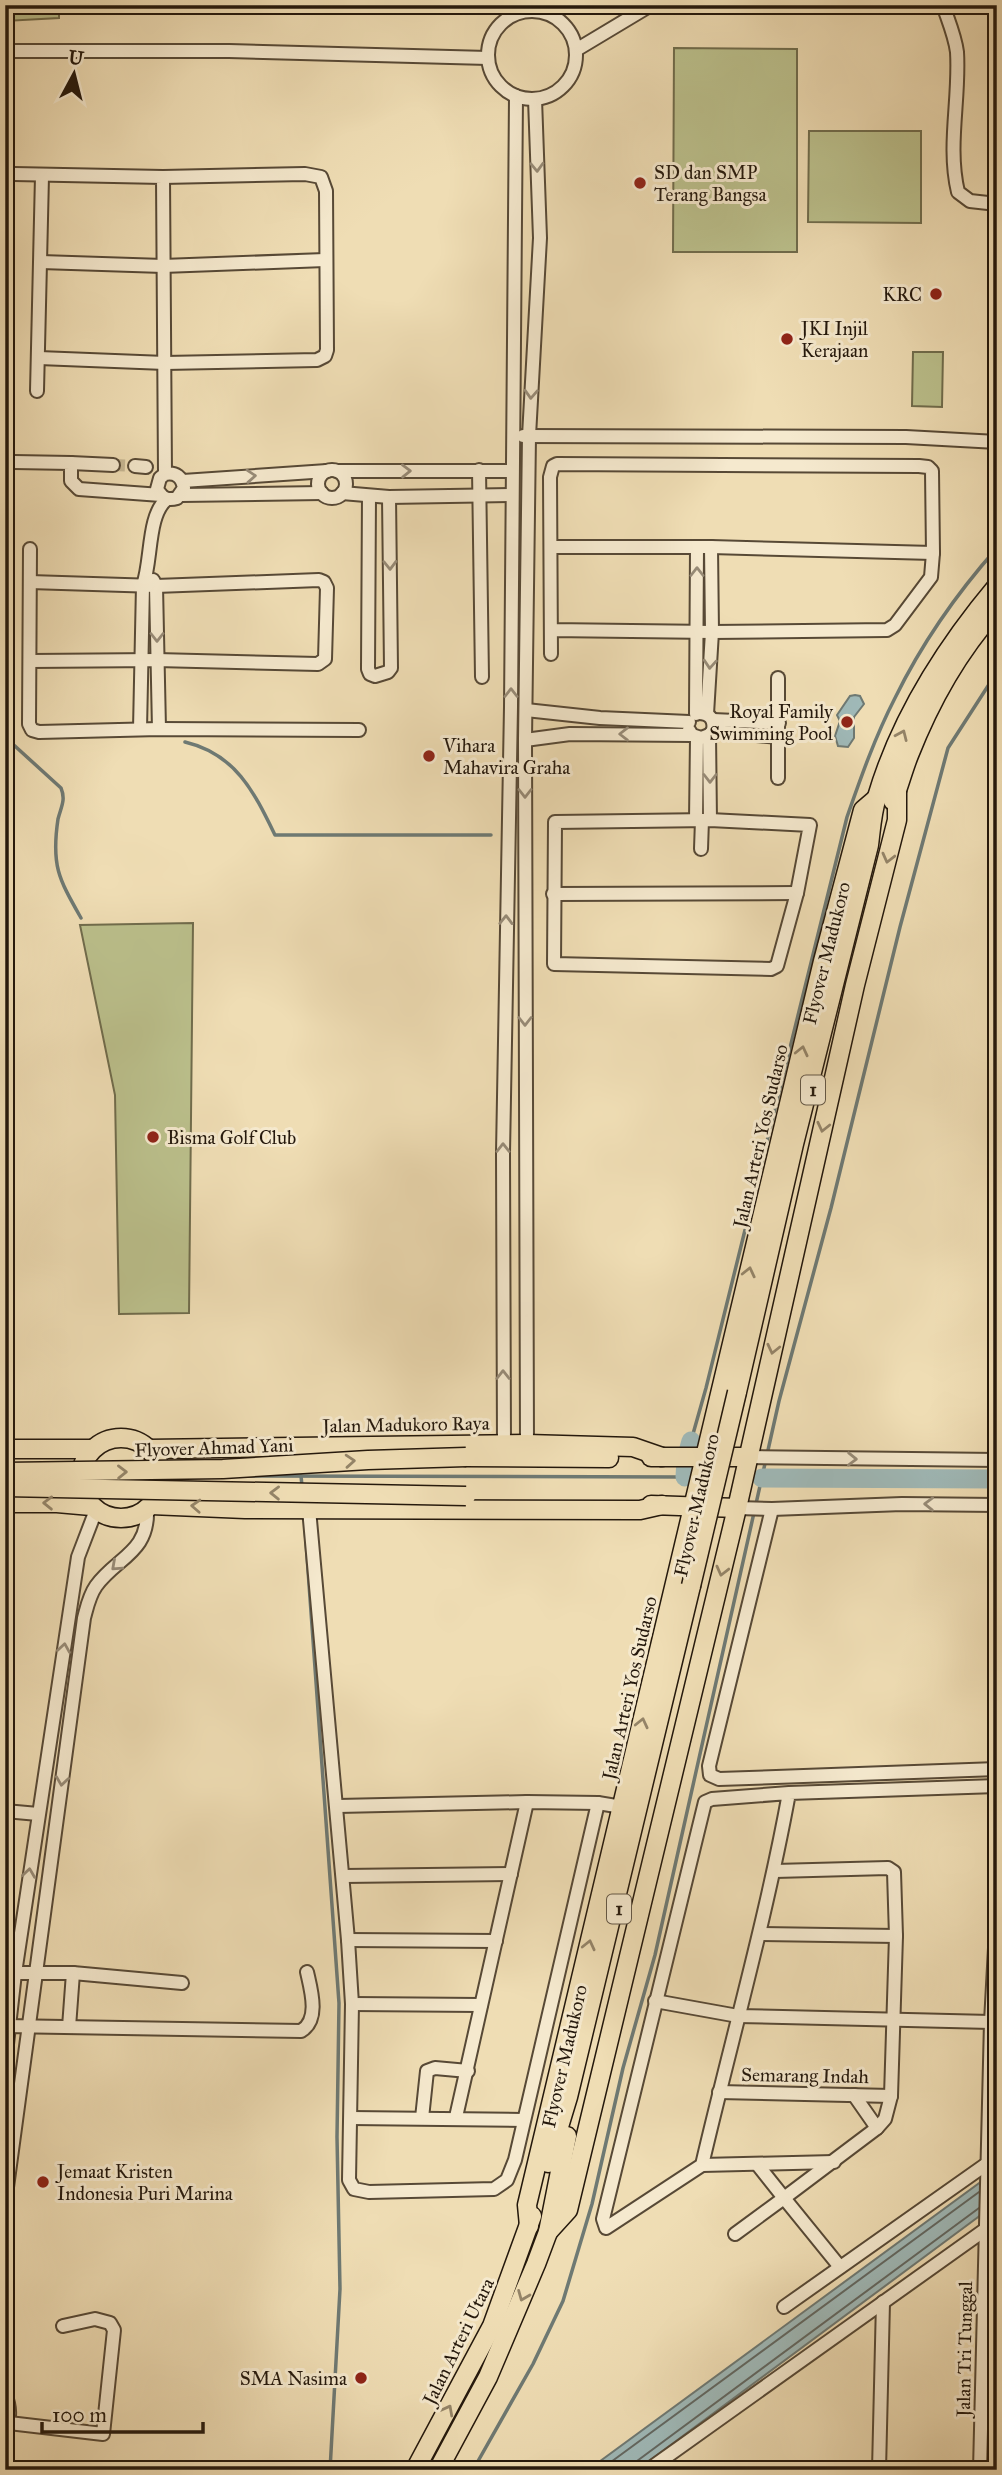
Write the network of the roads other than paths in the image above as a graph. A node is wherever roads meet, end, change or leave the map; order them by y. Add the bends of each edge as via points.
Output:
1 (651, 5) edge
2 (670, 5) edge
3 (681, 5) edge
4 (943, 5) edge
5 (515, 10) edge
6 (576, 50) junction
7 (5, 51) edge
8 (488, 58) junction
9 (516, 96) junction
10 (535, 99) junction
11 (14, 174) dead end
12 (42, 176) junction
13 (163, 177) junction
14 (997, 204) edge
15 (325, 260) junction
16 (41, 262) junction
17 (163, 266) junction
18 (40, 358) junction
19 (164, 363) junction
20 (37, 391) dead end
21 (512, 435) junction
22 (529, 436) junction
23 (997, 442) edge
24 (14, 462) dead end
25 (71, 463) junction
26 (113, 465) tunnel mouth
27 (479, 470) junction
28 (332, 471) junction
29 (512, 471) junction
30 (165, 474) junction
31 (183, 481) junction
32 (322, 493) junction
33 (341, 493) junction
34 (480, 494) junction
35 (181, 495) junction
36 (512, 495) junction
37 (369, 496) junction
38 (164, 497) junction
39 (389, 497) junction
40 (551, 547) junction
41 (697, 547) junction
42 (711, 547) junction
43 (30, 549) dead end
44 (933, 553) junction
45 (30, 582) junction
46 (150, 585) junction
47 (997, 586) edge
48 (997, 608) edge
49 (551, 630) junction
50 (697, 631) junction
51 (712, 632) junction
52 (551, 654) dead end
53 (141, 660) junction
54 (157, 660) junction
55 (30, 661) junction
56 (482, 677) dead end
57 (778, 678) dead end
58 (526, 710) junction
59 (568, 715) junction
60 (600, 718) junction
61 (779, 723) junction
62 (702, 726) junction
63 (140, 729) junction
64 (159, 729) junction
65 (359, 730) dead end
66 (600, 734) junction
67 (568, 735) junction
68 (778, 737) junction
69 (525, 740) junction
70 (778, 778) dead end
71 (897, 791) junction
72 (877, 798) junction
73 (703, 820) junction
74 (701, 849) dead end
75 (797, 893) junction
76 (553, 894) junction
77 (740, 1393) junction
78 (503, 1444) junction
79 (527, 1444) junction
80 (5, 1449) edge
81 (92, 1449) junction
82 (149, 1449) junction
83 (466, 1457) joint
84 (665, 1457) junction
85 (705, 1457) junction
86 (756, 1457) junction
87 (997, 1460) edge
88 (5, 1472) edge
89 (5, 1487) edge
90 (90, 1502) junction
91 (5, 1503) edge
92 (152, 1503) junction
93 (662, 1505) junction
94 (997, 1505) edge
95 (694, 1506) junction
96 (744, 1508) junction
97 (301, 1509) junction
98 (770, 1509) junction
99 (694, 1587) junction
100 (997, 1769) edge
101 (997, 1786) edge
102 (789, 1793) junction
103 (527, 1802) junction
104 (598, 1803) junction
105 (338, 1806) junction
106 (622, 1807) junction
107 (5, 1811) edge
108 (38, 1814) junction
109 (775, 1871) junction
110 (511, 1874) junction
111 (344, 1876) junction
112 (997, 1911) edge
113 (761, 1934) junction
114 (896, 1936) junction
115 (348, 1940) junction
116 (496, 1941) junction
117 (307, 1972) dead end
118 (10, 1973) edge
119 (35, 1973) junction
120 (73, 1973) junction
121 (183, 1983) dead end
122 (655, 2001) junction
123 (352, 2004) junction
124 (481, 2005) junction
125 (738, 2016) junction
126 (892, 2019) junction
127 (990, 2022) junction
128 (7, 2026) edge
129 (29, 2027) junction
130 (69, 2027) junction
131 (5, 2063) edge
132 (468, 2071) junction
133 (719, 2092) junction
134 (855, 2095) junction
135 (891, 2096) junction
136 (456, 2117) junction
137 (351, 2118) junction
138 (422, 2118) junction
139 (11, 2119) edge
140 (523, 2119) junction
141 (877, 2128) junction
142 (834, 2162) junction
143 (757, 2164) junction
144 (702, 2165) junction
145 (988, 2168) junction
146 (784, 2198) junction
147 (5, 2202) edge
148 (529, 2226) junction
149 (986, 2229) junction
150 (548, 2232) junction
151 (734, 2234) dead end
152 (841, 2267) junction
153 (883, 2302) junction
154 (784, 2307) dead end
155 (62, 2326) dead end
156 (5, 2393) edge
157 (7, 2427) edge
158 (415, 2470) edge
159 (438, 2470) edge
160 (648, 2470) edge
161 (879, 2470) edge
162 (980, 2470) edge

1 - 6 street
2 - 3 street
4 - 14 street via 957,49 953,159 958,192 970,201
5 - 6 street via 554,17 571,33
5 - 8 street via 493,35
6 - 10 street via 576,66 567,83 551,95
7 - 8 street
8 - 9 street via 500,85
9 - 10 street
9 - 21 street
10 -> 22 street via 540,238
11 - 12 street
12 - 13 street
12 - 16 street
13 - 15 street via 321,177 326,191
13 - 17 street
15 - 17 street
15 - 19 street via 327,350 321,359
16 - 17 street
16 - 18 street
17 - 19 street
18 - 19 street
18 - 20 street
19 - 30 street
21 - 22 street
21 - 29 street
22 - 23 street
22 - 58 street
24 - 25 street
25 - 26 street
25 - 38 street via 71,481 79,489
28 -> 27 street
27 - 29 street
27 - 34 street
31 -> 28 street
28 - 32 street via 322,474 318,484
28 - 33 street via 344,479
29 - 36 street
30 - 31 street via 179,475
30 - 38 street via 158,483
31 - 35 street
32 - 33 street via 332,497
32 - 35 street
33 - 37 street
34 - 36 street
34 - 39 street
34 - 56 street
35 - 38 street via 172,500
78 -> 36 street
37 - 39 street
39 -> 37 street via 391,668 375,676 368,668
38 - 46 street via 155,519
40 - 41 street
40 - 44 street via 550,477 557,464 919,466 928,467 933,475
40 - 49 street
41 - 42 street
50 -> 41 street
42 - 44 street
42 - 51 street
43 - 45 street
44 - 51 street via 931,577 887,630
45 - 46 street
45 - 55 street
46 - 53 street
46 -> 54 street
46 - 54 street via 319,580 327,588 325,659 320,664
72 -> 47 highway, 1 via 921,695 960,632
48 - 71 highway, 1 via 957,662 929,712
49 - 50 street
49 - 52 street
50 - 51 street
50 - 62 street
51 -> 62 street
53 - 54 street
53 - 55 street
53 - 63 street
54 - 64 street
55 - 63 street via 32,730
57 - 61 street
58 - 59 street
58 - 69 street
59 - 60 street
59 - 67 street
60 - 62 street
60 - 66 street
61 - 62 street
61 - 68 street
62 -> 66 street
62 - 68 street
62 - 73 street
63 - 64 street
64 - 65 street
66 - 67 street
67 - 69 street
68 - 70 street
69 -> 79 street
71 - 77 highway, Flyover Madukoro / 1 via 875,846
71 -> 86 highway via 897,820 855,985
72 - 77 highway, Flyover Madukoro / 1
85 -> 72 highway, Jalan Arteri Yos Sudarso via 823,961 863,810
73 - 74 street
73 - 75 street via 810,825
73 - 76 street via 555,822
75 - 76 street
75 - 76 street via 780,960 771,969 555,965
77 - 99 highway, Flyover Madukoro / 1, bridge
78 - 79 highway, Jalan Madukoro Raya
78 - 82 highway, Jalan Madukoro Raya
79 - 84 highway, Jalan Madukoro Raya via 633,1447
80 - 81 highway
81 - 82 highway via 123,1437
81 - 90 highway, bridge via 80,1479
82 - 92 highway, bridge via 161,1470
83 - 84 highway, Jalan Madukoro Raya
88 -> 83 highway, Flyover Ahmad Yani, bridge via 223,1469
84 - 85 highway, Jalan Madukoro Raya
85 - 86 highway, Jalan Madukoro Raya
85 - 95 highway, Jalan Arteri Yos Sudarso
86 -> 87 street, Jalan Madukoro Raya
86 - 96 highway
93 -> 89 highway, Flyover Ahmad Yani, bridge via 466,1496
90 -> 91 highway
90 - 92 highway via 108,1516 121,1518 135,1516
108 -> 90 street
97 -> 92 highway
92 -> 119 street via 140,1543 99,1582 88,1600
93 - 95 highway
93 - 97 highway via 648,1510
94 -> 98 street
95 - 96 highway
106 -> 95 highway, Jalan Arteri Yos Sudarso
96 - 98 street
96 -> 150 highway via 568,2210
97 - 105 street
98 - 100 street via 710,1775 719,1779
99 - 148 highway, Flyover Madukoro / 1 via 568,2097
99 - 150 highway, Flyover Madukoro / 1
101 - 102 street
102 - 109 street
102 - 122 street via 712,1799 704,1805
103 - 104 street
103 - 105 street
103 - 110 street
104 - 106 street
104 - 140 street
105 - 111 street
148 -> 106 highway, Jalan Arteri Yos Sudarso via 527,2205
107 - 108 street
118 -> 108 street
109 - 113 street
109 - 114 street via 891,1868 895,1874
110 - 111 street
110 - 116 street
111 - 115 street
112 - 127 street
113 - 114 street
113 - 125 street
114 - 126 street
115 - 116 street
115 - 123 street
116 - 124 street
117 - 130 street via 313,2016 301,2031
118 - 119 street
118 - 128 street
119 - 120 street
119 - 129 street
120 - 121 street
120 - 130 street
122 - 125 street
122 - 144 street via 604,2227 609,2228
123 - 124 street
123 - 137 street
124 - 132 street
125 - 126 street
125 - 133 street
126 - 127 street
126 - 135 street
127 - 145 street
128 - 129 street
128 - 131 street
129 - 130 street
129 - 139 street
132 - 136 street
132 - 138 street via 428,2071
133 - 134 street, Semarang Indah
133 - 144 street
134 - 135 street, Semarang Indah
134 - 141 street
135 - 141 street via 885,2119
136 - 138 street
136 - 140 street
137 - 138 street
137 - 140 street via 349,2180 354,2189 369,2192 498,2188 511,2173
139 - 147 street
141 - 142 street
142 - 143 street
142 - 146 street
143 - 144 street
143 - 146 street
145 - 149 street, Jalan Tri Tunggal
145 - 152 street
146 - 151 street
146 - 152 street
158 -> 148 highway, Jalan Arteri Utara / 1 via 492,2326
149 - 153 street
149 - 162 street, Jalan Tri Tunggal
150 -> 159 highway, Jalan Arteri Utara / 1 via 488,2377
152 - 154 street
153 - 160 street
153 - 161 street
155 - 157 street via 95,2319 110,2323 114,2330 103,2434
156 - 157 street via 10,2408

